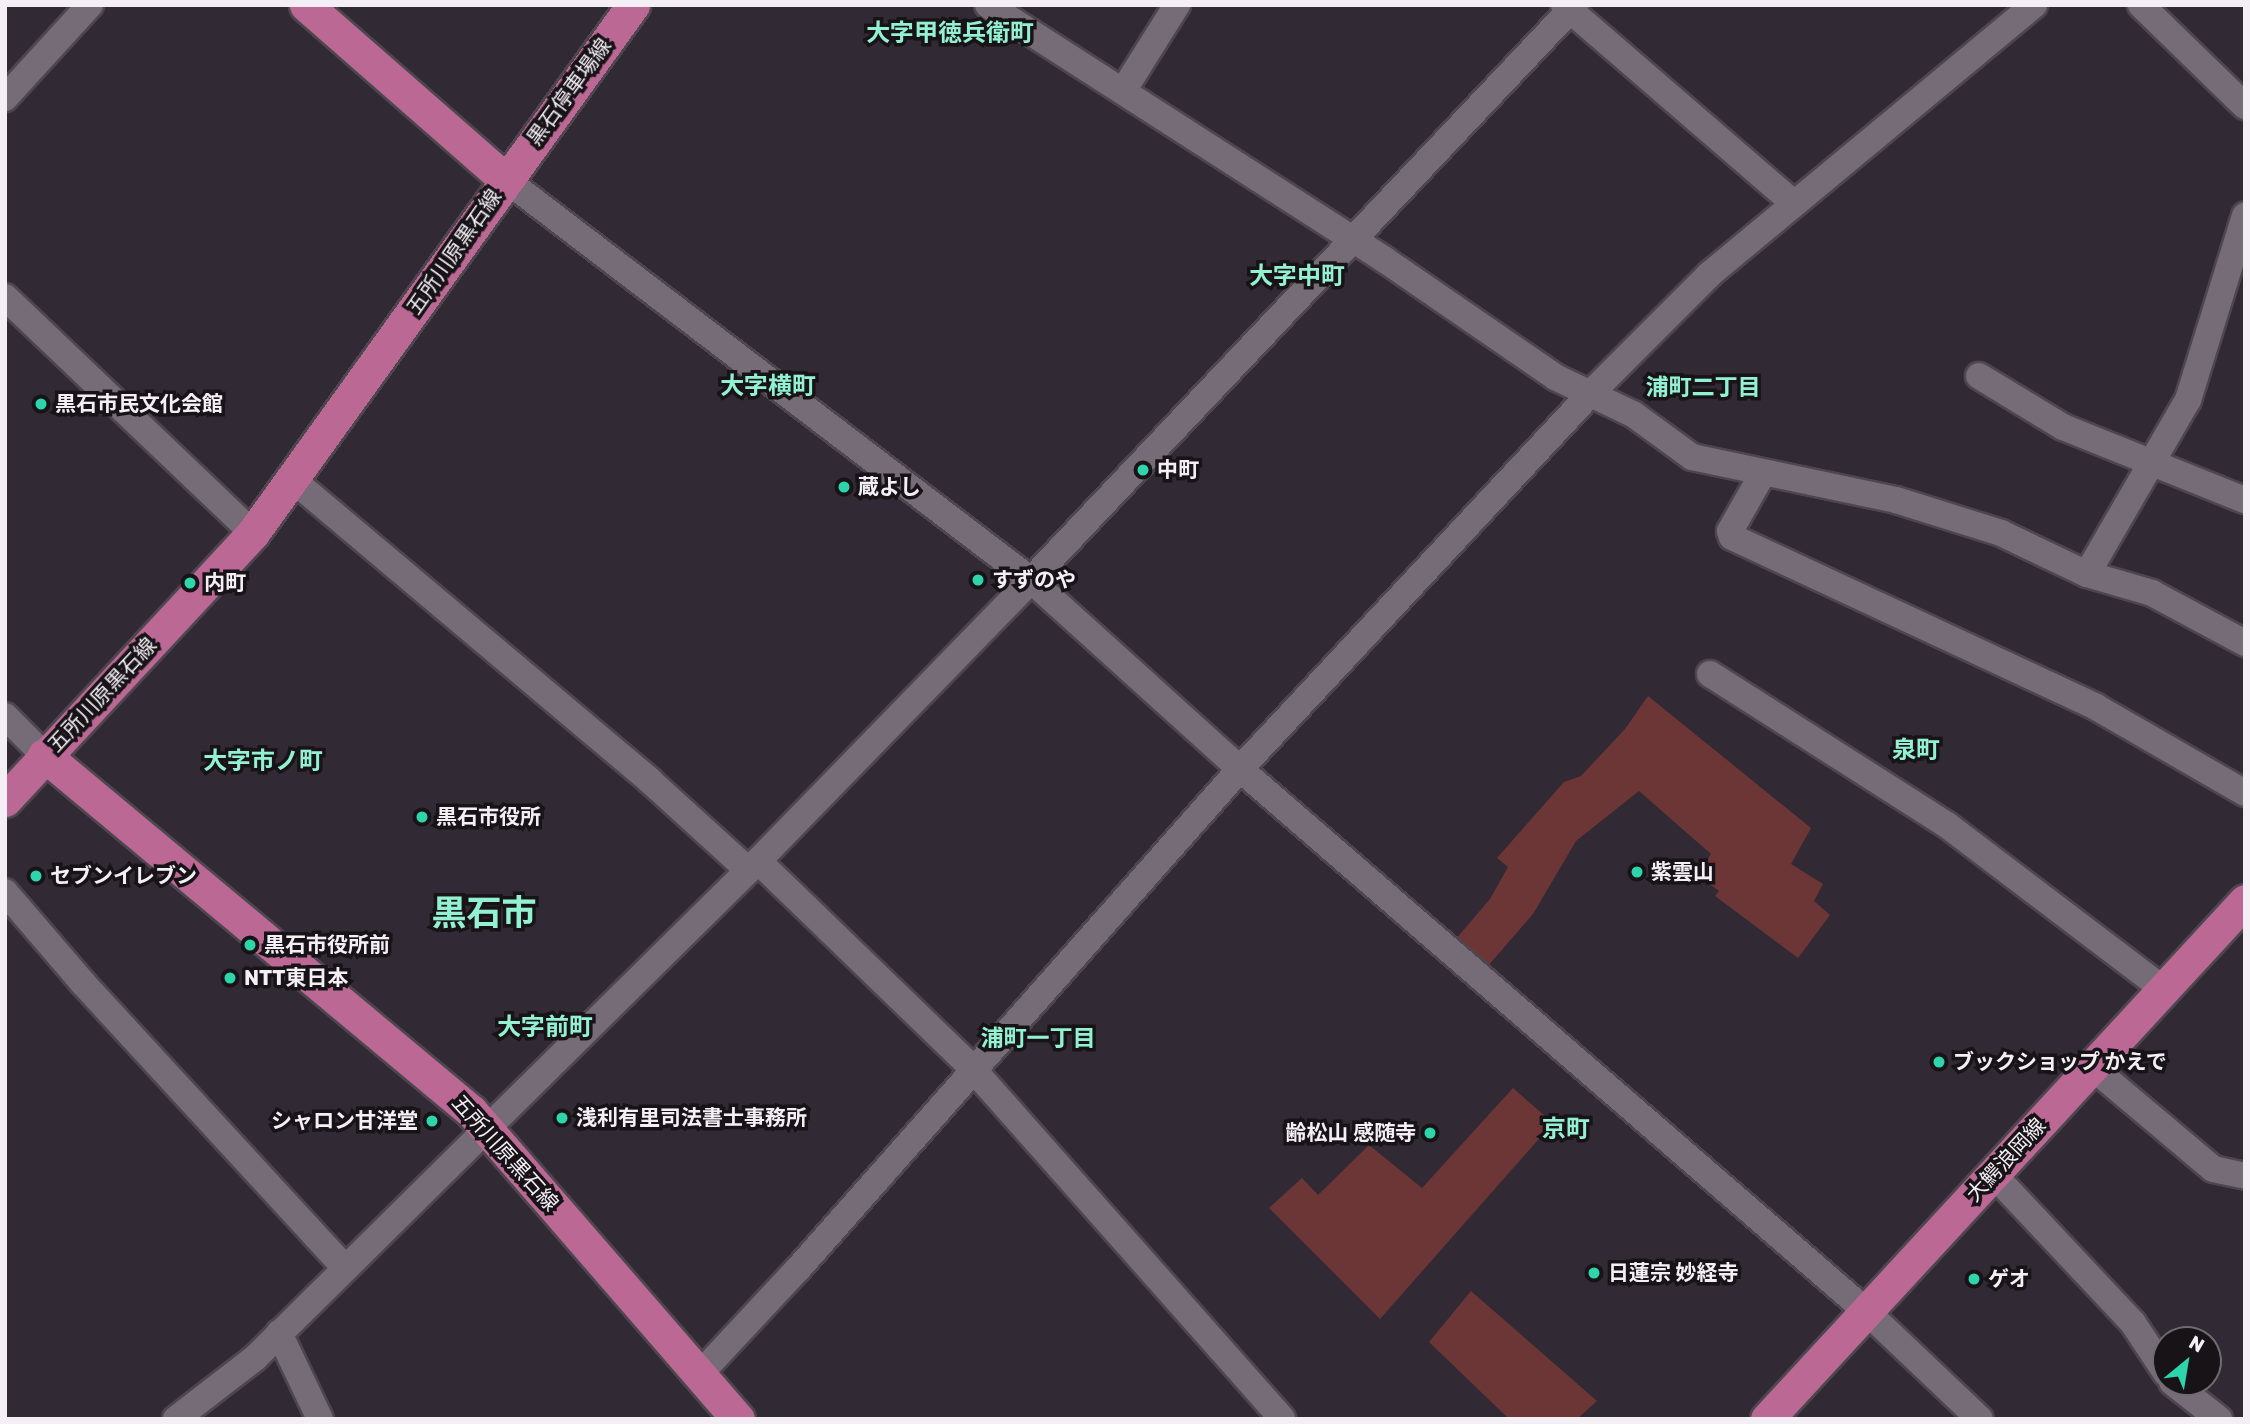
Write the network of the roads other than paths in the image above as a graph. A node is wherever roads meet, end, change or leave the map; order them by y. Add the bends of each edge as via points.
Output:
1 (90, 5) edge
2 (306, 5) edge
3 (632, 5) edge
4 (989, 5) edge
5 (1177, 5) edge
6 (2034, 5) edge
7 (2141, 5) edge
8 (1569, 7) edge
9 (1123, 90) junction
10 (2241, 93) edge
11 (5, 98) edge
12 (505, 179) junction
13 (1793, 203) junction
14 (2245, 216) edge
15 (1351, 240) junction
16 (2240, 246) edge
17 (5, 297) edge
18 (1979, 376) dead end
19 (1591, 393) junction
20 (2153, 462) junction
21 (1763, 473) junction
22 (293, 480) junction
23 (2245, 500) edge
24 (253, 533) junction
25 (2087, 574) junction
26 (1031, 580) junction
27 (2245, 643) edge
28 (1710, 674) dead end
29 (5, 716) edge
30 (44, 755) junction
31 (1240, 769) junction
32 (2245, 793) edge
33 (5, 800) edge
34 (753, 865) junction
35 (5, 892) edge
36 (2245, 901) edge
37 (2163, 989) junction
38 (2092, 1067) junction
39 (972, 1068) junction
40 (487, 1129) junction
41 (1993, 1174) junction
42 (2245, 1176) edge
43 (343, 1266) junction
44 (1866, 1311) junction
45 (279, 1333) junction
46 (2152, 1352) edge
47 (699, 1375) junction
48 (2190, 1396) edge
49 (176, 1419) edge
50 (320, 1419) edge
51 (738, 1419) edge
52 (1282, 1419) edge
53 (1767, 1419) edge
54 (1980, 1419) edge
55 (2219, 1419) edge

1 - 11 street
2 - 12 main road, 五所川原黒石線
3 - 12 main road, 黒石停車場線
4 - 9 street
5 - 9 street
6 - 13 street
7 - 10 street
8 - 13 street
8 - 15 street
9 - 15 street
12 - 22 main road, 五所川原黒石線
12 - 26 street
13 - 19 street via 1710,274
14 - 16 street
15 - 19 street via 1555,377
15 - 26 street
16 - 20 street via 2188,400
17 - 24 street
18 - 20 street via 2063,428
19 - 21 street via 1633,414 1692,457
19 - 31 street
20 - 23 street
20 - 25 street
21 - 25 street via 1918,506 2001,533
21 - 32 street via 1730,531 1732,537 2096,706
22 - 24 main road, 五所川原黒石線
22 - 34 street
24 - 30 main road, 五所川原黒石線
25 - 27 street via 2151,593
26 - 31 street
26 - 34 street
28 - 37 street via 1947,825
29 - 30 street
30 - 33 main road
30 - 40 main road, 五所川原黒石線
31 - 39 street
31 - 44 street
34 - 39 street
34 - 40 street
35 - 43 street
36 - 37 main road, 大鰐浪岡線
37 - 38 main road, 大鰐浪岡線
38 - 41 main road, 大鰐浪岡線
38 - 42 street via 2213,1169
39 - 47 street via 799,1269
39 - 52 street
40 - 43 street
40 - 47 main road, 五所川原黒石線
41 - 44 main road, 大鰐浪岡線
41 - 46 street via 2133,1323
43 - 45 street
44 - 53 main road, 大鰐浪岡線
44 - 54 street
45 - 49 street via 228,1381
45 - 50 street
47 - 51 main road, 五所川原黒石線
48 - 55 street

